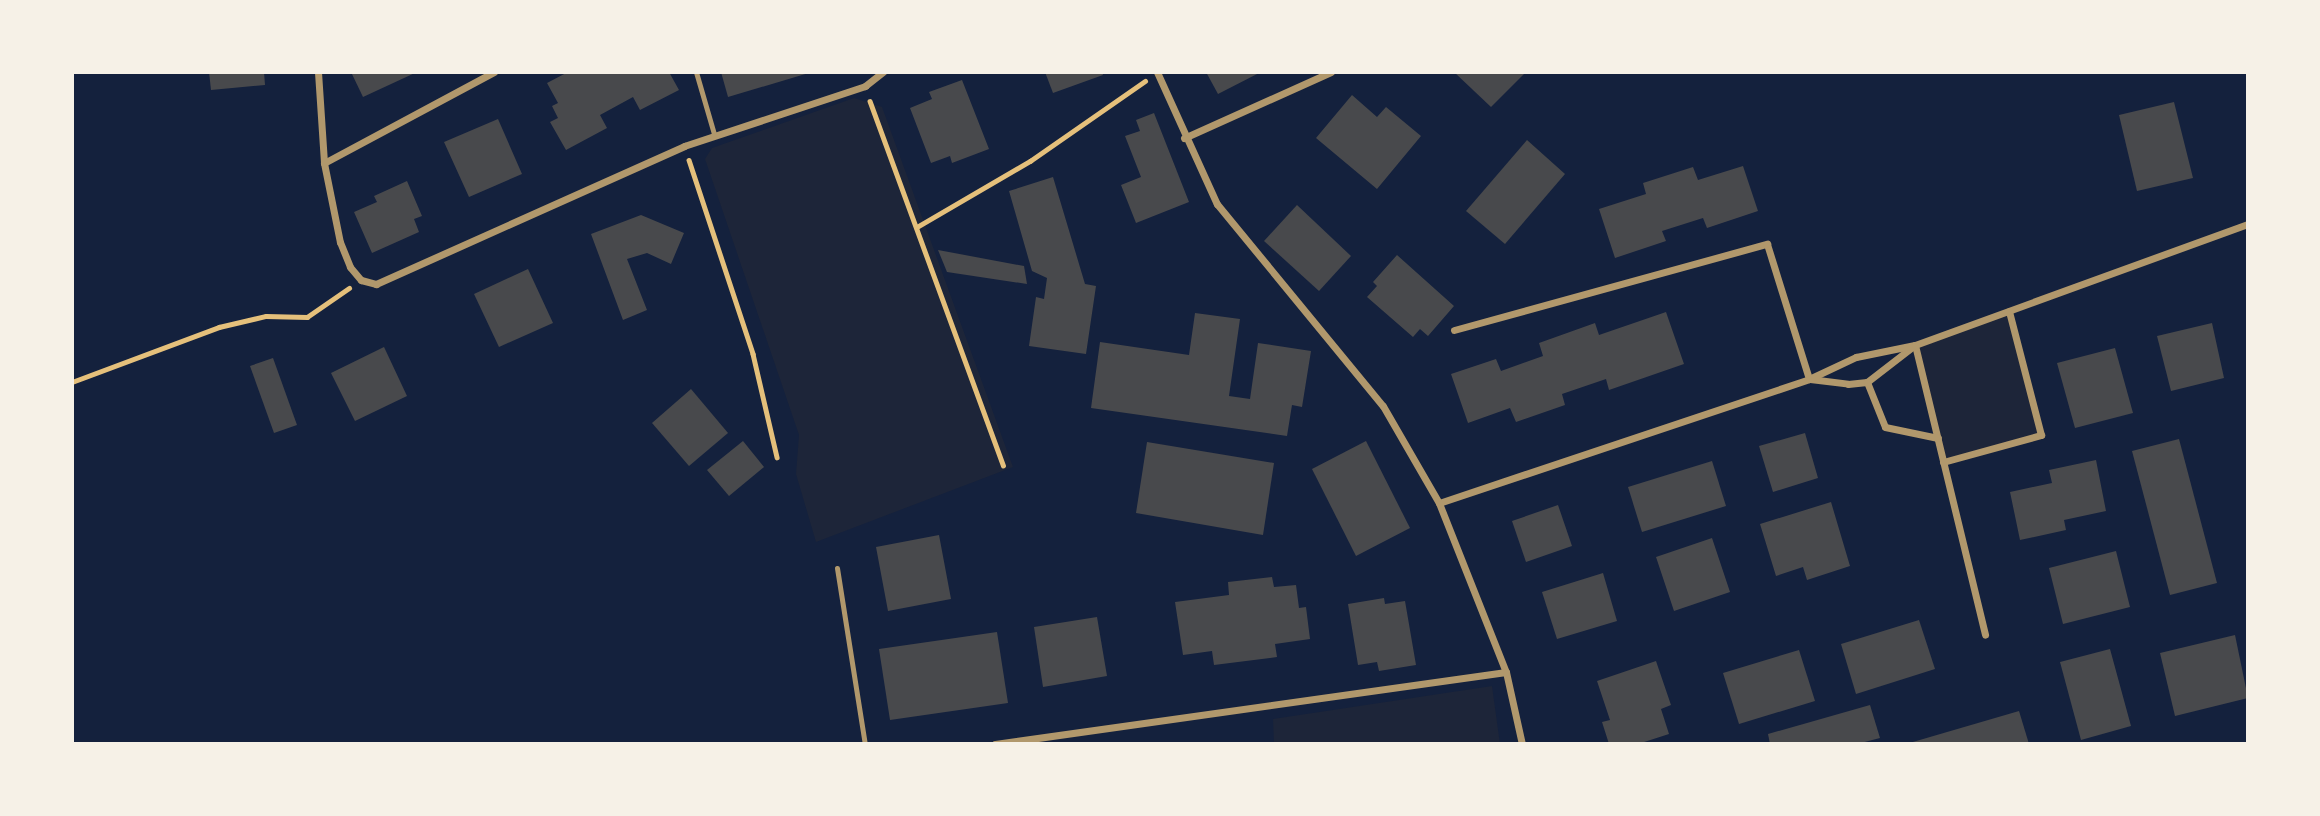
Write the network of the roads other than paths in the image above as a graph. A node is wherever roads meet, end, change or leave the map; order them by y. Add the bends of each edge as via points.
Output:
1 (318, 72) edge
2 (494, 72) edge
3 (695, 72) edge
4 (883, 72) edge
5 (1157, 72) edge
6 (1331, 72) edge
7 (714, 134) junction
8 (1184, 138) junction
9 (324, 163) junction
10 (2248, 224) edge
11 (2009, 311) junction
12 (1454, 330) dead end
13 (1915, 345) junction
14 (1809, 379) junction
15 (1867, 382) junction
16 (1938, 439) junction
17 (1943, 462) junction
18 (1440, 503) junction
19 (837, 568) dead end
20 (1985, 635) dead end
21 (1506, 673) junction
22 (865, 744) edge
23 (995, 744) edge
24 (1522, 744) edge

1 - 9 street
2 - 9 street
3 - 7 lane
4 - 7 street via 865,86
5 - 8 street
6 - 8 street
7 - 9 street via 376,284 361,280 350,267 340,242
8 - 18 street via 1217,204 1383,406
10 - 11 street
11 - 13 street
11 - 17 street via 2041,435
12 - 14 street via 1767,244
13 - 14 street via 1856,357
13 - 15 street
13 - 16 street
14 - 15 street
14 - 18 street
15 - 16 street via 1885,427
16 - 17 street
17 - 20 street
18 - 21 street
19 - 22 lane
21 - 23 street
21 - 24 street

